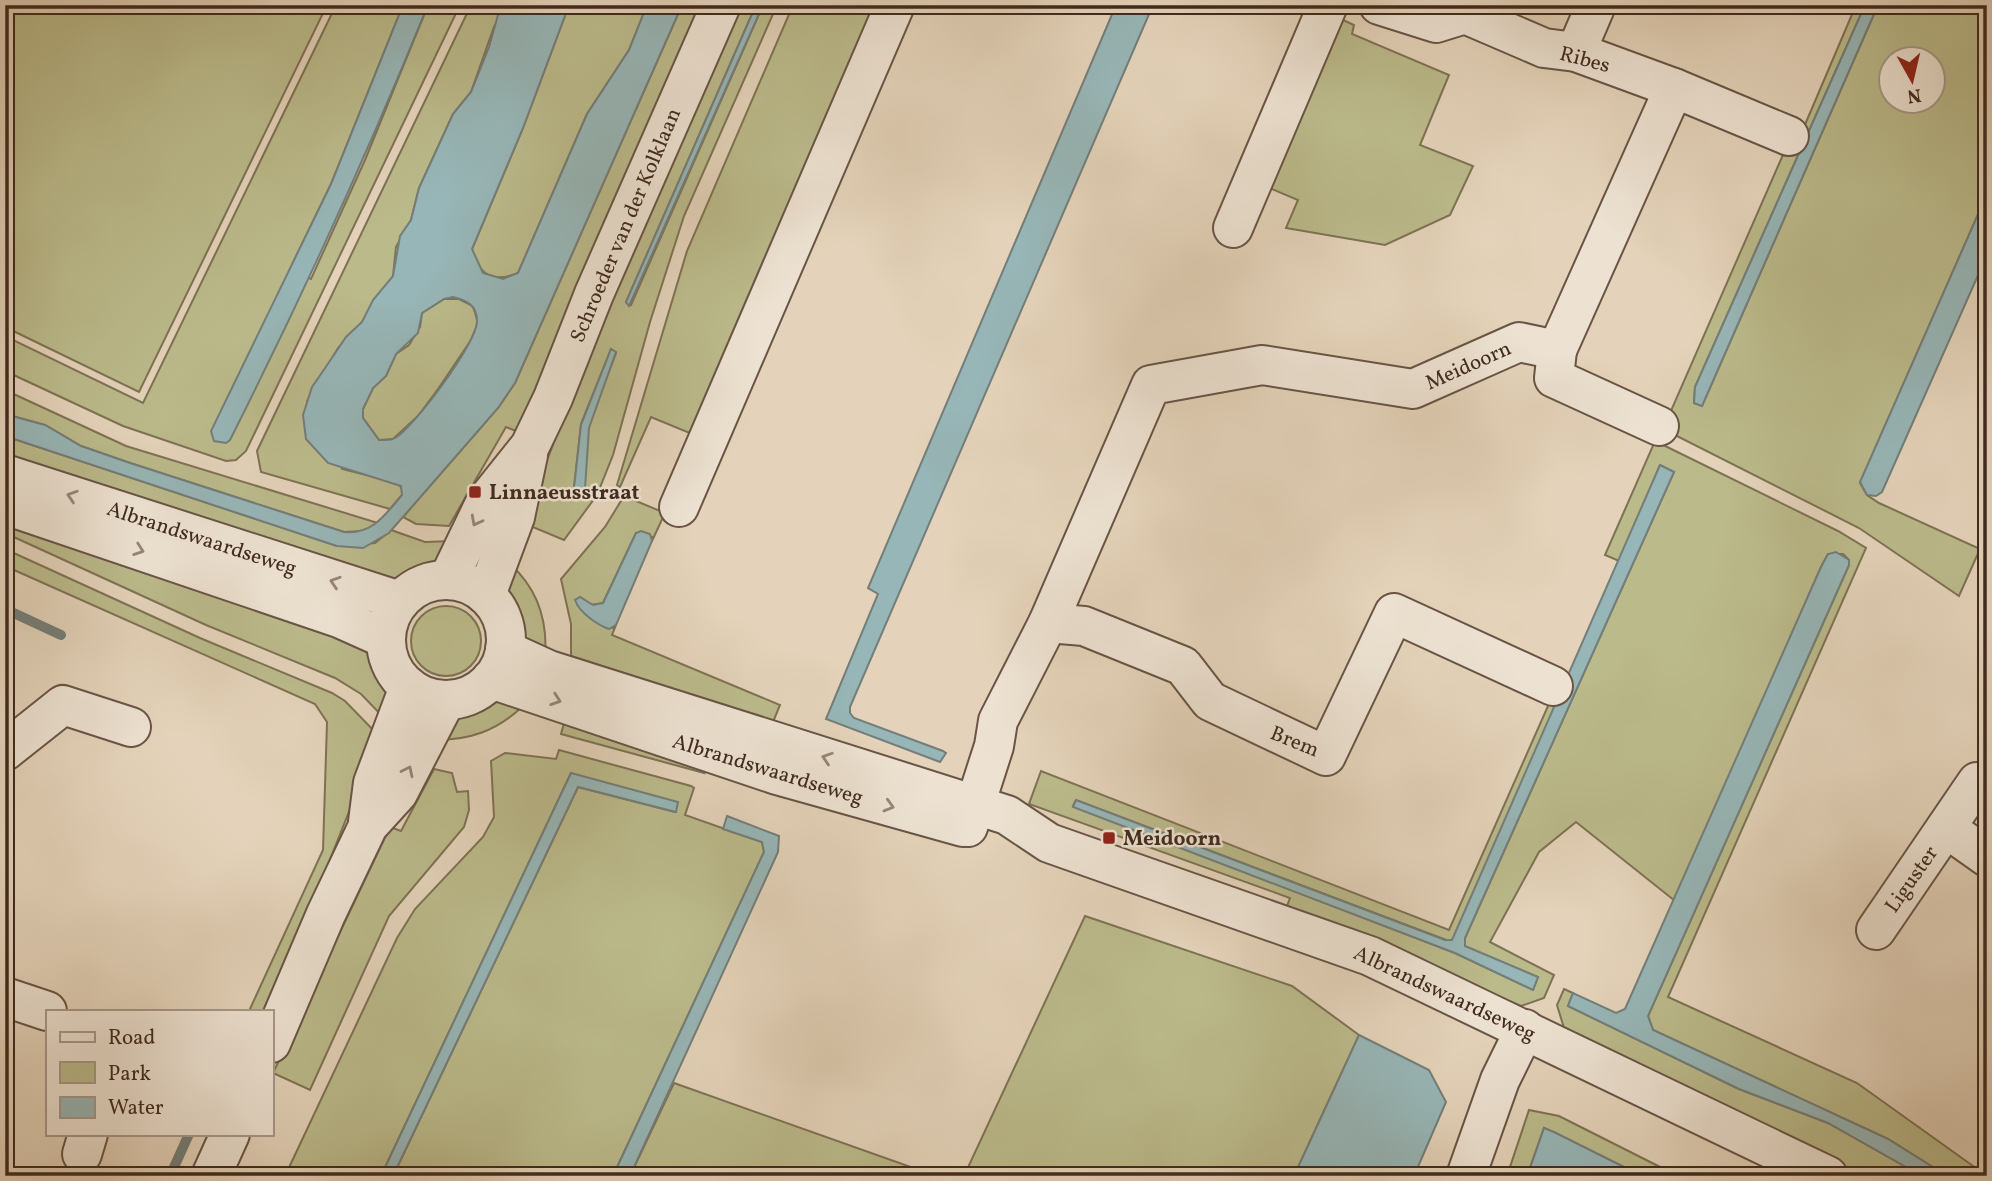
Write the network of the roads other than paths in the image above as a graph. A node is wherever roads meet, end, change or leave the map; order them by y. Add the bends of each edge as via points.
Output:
1 (721, 5) edge
2 (895, 5) edge
3 (1328, 5) edge
4 (1596, 5) edge
5 (1395, 8) edge
6 (1576, 52) junction
7 (1674, 88) junction
8 (1789, 136) dead end
9 (1233, 228) dead end
10 (1556, 350) junction
11 (1660, 426) dead end
12 (530, 446) junction
13 (5, 474) edge
14 (5, 505) edge
15 (679, 508) dead end
16 (448, 580) junction
17 (486, 596) junction
18 (400, 601) junction
19 (1048, 623) junction
20 (386, 639) junction
21 (498, 665) junction
22 (1553, 686) dead end
23 (409, 687) junction
24 (446, 700) junction
25 (131, 727) dead end
26 (5, 751) edge
27 (1977, 782) dead end
28 (972, 817) junction
29 (368, 826) junction
30 (1946, 828) junction
31 (1987, 857) edge
32 (1876, 930) dead end
33 (5, 998) edge
34 (46, 1011) edge
35 (1525, 1029) junction
36 (273, 1037) edge
37 (229, 1136) edge
38 (211, 1176) edge
39 (1466, 1176) edge
40 (1828, 1176) edge

1 - 12 street, Schroeder van der Kolklaan
2 - 15 street
3 - 9 street
4 - 6 street
5 - 6 street, Ribes via 1436,23 1465,13 1544,48
6 - 7 street, Ribes
7 - 8 street, Ribes
7 - 10 street
10 - 11 street via 1554,377
10 - 19 street, Meidoorn via 1519,342 1413,389 1262,365 1151,385
12 -> 16 street, Schroeder van der Kolklaan via 486,501
12 - 17 street, Schroeder van der Kolklaan via 515,517
18 -> 13 street, Albrandswaardseweg
14 -> 20 street, Albrandswaardseweg via 339,618
16 - 17 street via 472,586
16 - 18 street via 422,585
17 - 21 street via 502,620
18 - 20 street via 388,623
19 - 22 street, Brem via 1084,626 1183,666 1210,701 1326,756 1394,612
19 - 28 street, Meidoorn via 998,721
20 - 23 street via 392,666
21 - 24 street via 471,694
21 - 28 street, Albrandswaardseweg via 776,775
23 - 24 street
23 - 29 street via 373,783
29 -> 24 street via 398,793
25 - 26 street via 63,705
27 - 30 street, Liguster
28 - 35 street, Albrandswaardseweg via 1007,815 1049,843 1370,956
29 - 36 street
30 - 31 street, Liguster
30 - 32 street, Liguster
33 - 34 street
35 - 39 street via 1500,1080
35 - 40 street, Albrandswaardseweg
37 - 38 street

